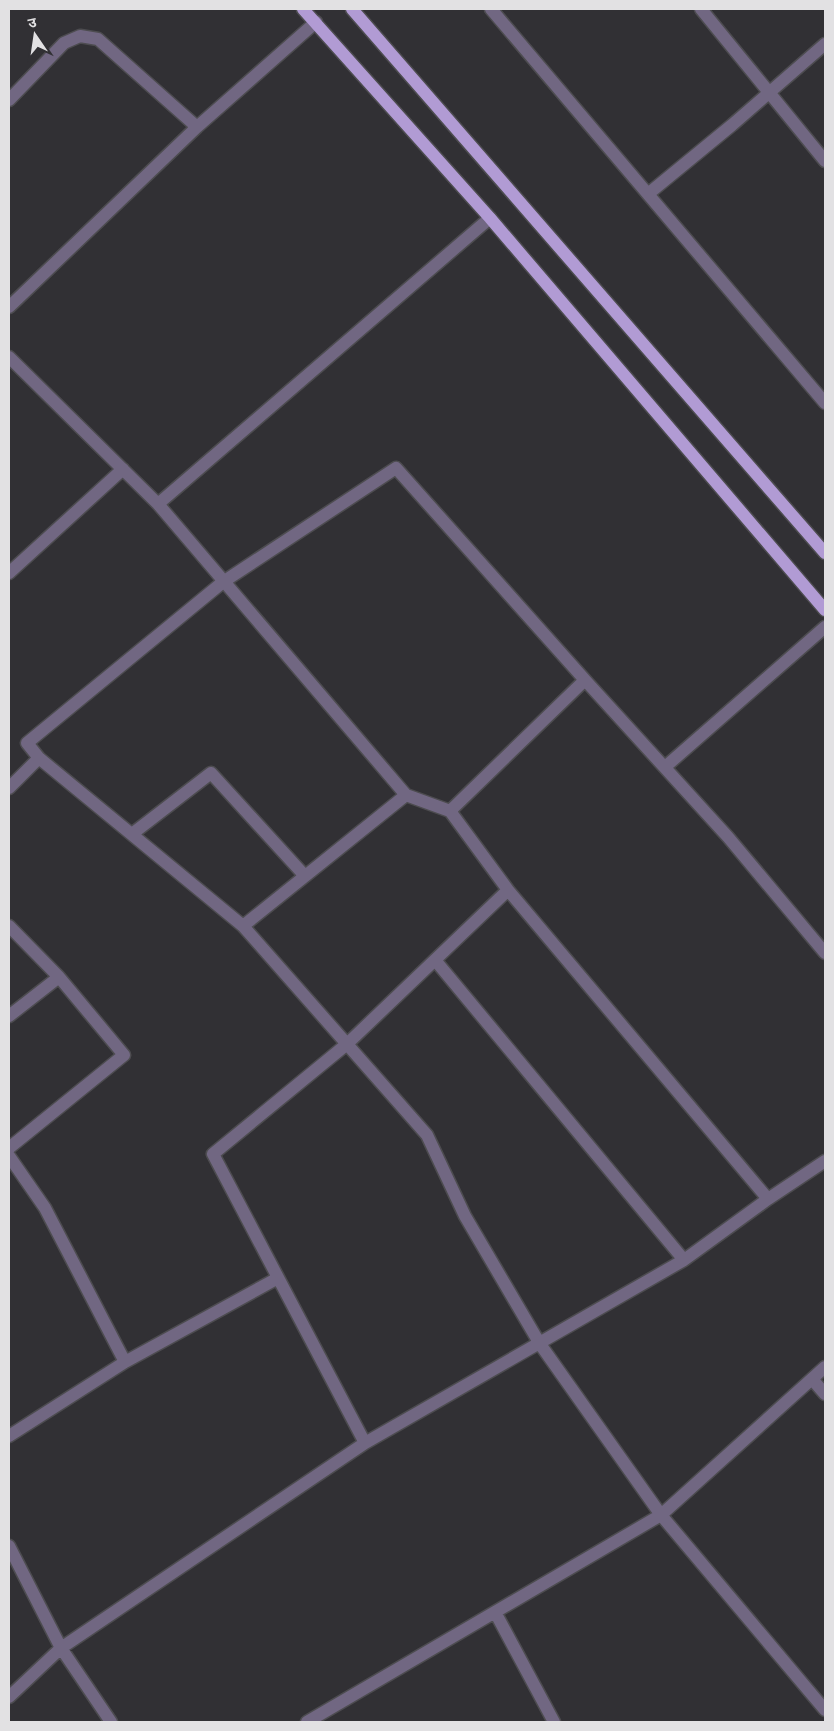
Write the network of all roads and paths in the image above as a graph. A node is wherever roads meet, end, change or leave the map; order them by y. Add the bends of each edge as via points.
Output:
1 (303, 9) edge
2 (352, 9) edge
3 (491, 9) edge
4 (701, 9) edge
5 (316, 22) junction
6 (825, 44) edge
7 (769, 93) junction
8 (9, 100) edge
9 (197, 127) junction
10 (825, 161) edge
11 (648, 194) junction
12 (490, 218) junction
13 (9, 307) edge
14 (9, 357) edge
15 (825, 403) edge
16 (123, 470) junction
17 (158, 504) junction
18 (825, 553) edge
19 (9, 573) edge
20 (223, 582) junction
21 (825, 610) edge
22 (825, 626) edge
23 (584, 680) junction
24 (39, 758) junction
25 (665, 767) junction
26 (9, 788) edge
27 (406, 795) junction
28 (450, 811) junction
29 (132, 834) junction
30 (305, 876) junction
31 (508, 890) junction
32 (9, 926) edge
33 (243, 926) junction
34 (825, 953) edge
35 (435, 960) junction
36 (59, 977) junction
37 (9, 1016) edge
38 (347, 1044) junction
39 (9, 1148) edge
40 (9, 1156) edge
41 (825, 1161) edge
42 (768, 1199) junction
43 (684, 1260) junction
44 (278, 1278) junction
45 (540, 1344) junction
46 (125, 1362) junction
47 (825, 1367) edge
48 (812, 1378) junction
49 (825, 1394) edge
50 (9, 1436) edge
51 (365, 1443) junction
52 (661, 1515) junction
53 (9, 1546) edge
54 (495, 1612) junction
55 (61, 1648) junction
56 (9, 1697) edge
57 (825, 1710) edge
58 (329, 1717) edge
59 (111, 1722) edge
60 (307, 1722) edge
61 (554, 1722) edge

1 - 5 main road
2 - 18 main road
3 - 11 street
4 - 7 street
5 - 9 street
5 - 12 main road
6 - 7 street
7 - 10 street
7 - 11 street
8 - 9 street via 64,43 80,36 98,39
9 - 13 street
11 - 15 street
12 - 17 street
12 - 21 main road
14 - 16 street
16 - 17 street
16 - 19 street
17 - 20 street
20 - 23 street via 396,468
20 - 24 street via 27,743
20 - 27 street
22 - 25 street
23 - 25 street
23 - 28 street
24 - 26 street
24 - 29 street
25 - 34 street
27 - 28 street
27 - 30 street
28 - 31 street
29 - 30 street via 211,773
29 - 33 street
30 - 33 street
31 - 35 street
31 - 42 street
32 - 36 street
33 - 38 street
35 - 38 street
35 - 43 street
36 - 37 street
36 - 39 street via 124,1054
38 - 44 street via 213,1154
38 - 45 street via 427,1135 465,1216
40 - 46 street via 46,1208
41 - 42 street
42 - 43 street
43 - 45 street
44 - 46 street
44 - 51 street
45 - 51 street
45 - 52 street
46 - 50 street
47 - 48 street
48 - 49 street
48 - 52 street
51 - 55 street
52 - 54 street
52 - 57 street
53 - 55 street
54 - 58 street
54 - 61 street
55 - 56 street
55 - 59 street
58 - 60 street

